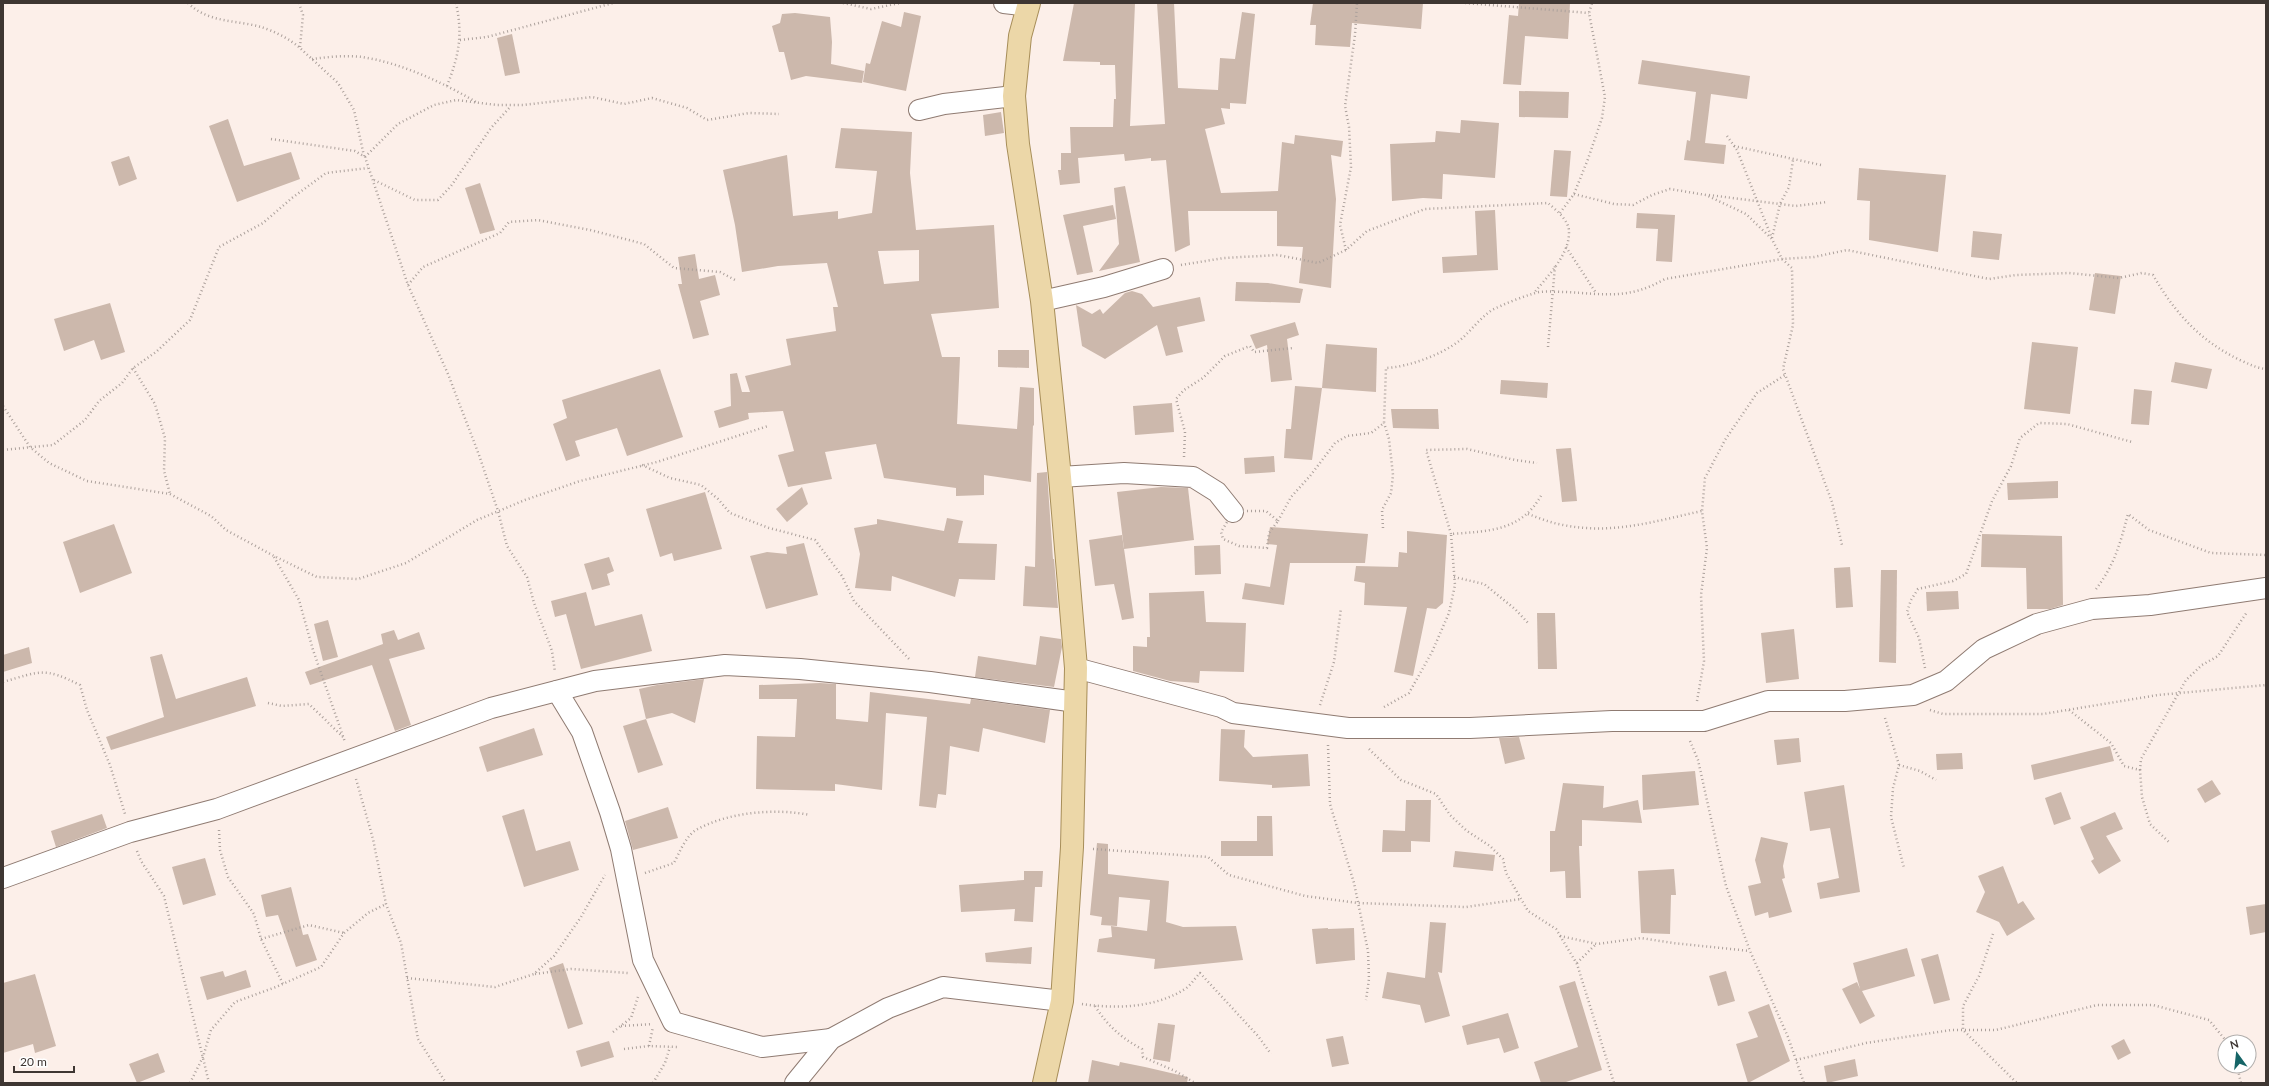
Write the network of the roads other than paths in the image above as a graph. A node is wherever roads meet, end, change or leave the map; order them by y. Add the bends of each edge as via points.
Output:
1 (1004, 3) edge
2 (1029, 4) edge
3 (1014, 96) junction
4 (919, 110) dead end
5 (1163, 269) road end
6 (1042, 301) junction
7 (1060, 477) junction
8 (1233, 512) road end
9 (2264, 589) edge
10 (1076, 668) junction
11 (558, 691) junction
12 (1076, 702) junction
13 (3, 878) edge
14 (1062, 1001) junction
15 (831, 1039) junction
16 (796, 1083) edge
17 (1044, 1083) edge

1 - 2 street
2 - 3 main road via 1020,36
3 - 4 street via 944,104
3 - 6 main road via 1018,144
5 - 6 street
6 - 7 main road
7 - 8 street via 1124,473 1194,477 1217,492
7 - 10 main road
9 - 10 street via 2150,605 2092,609 2037,624 1984,649 1946,681 1913,695 1845,701 1768,701 1704,721 1612,721 1470,728 1330,727 1233,713 1221,707
10 - 12 main road
11 - 12 street via 595,680 725,665 800,669 930,682
11 - 13 street via 491,708 289,784 217,809 130,832
11 - 15 street via 582,732 621,849 646,973 673,1022 762,1047
12 - 14 main road via 1072,847
14 - 15 street via 943,987 888,1008
14 - 17 main road
15 - 16 street

